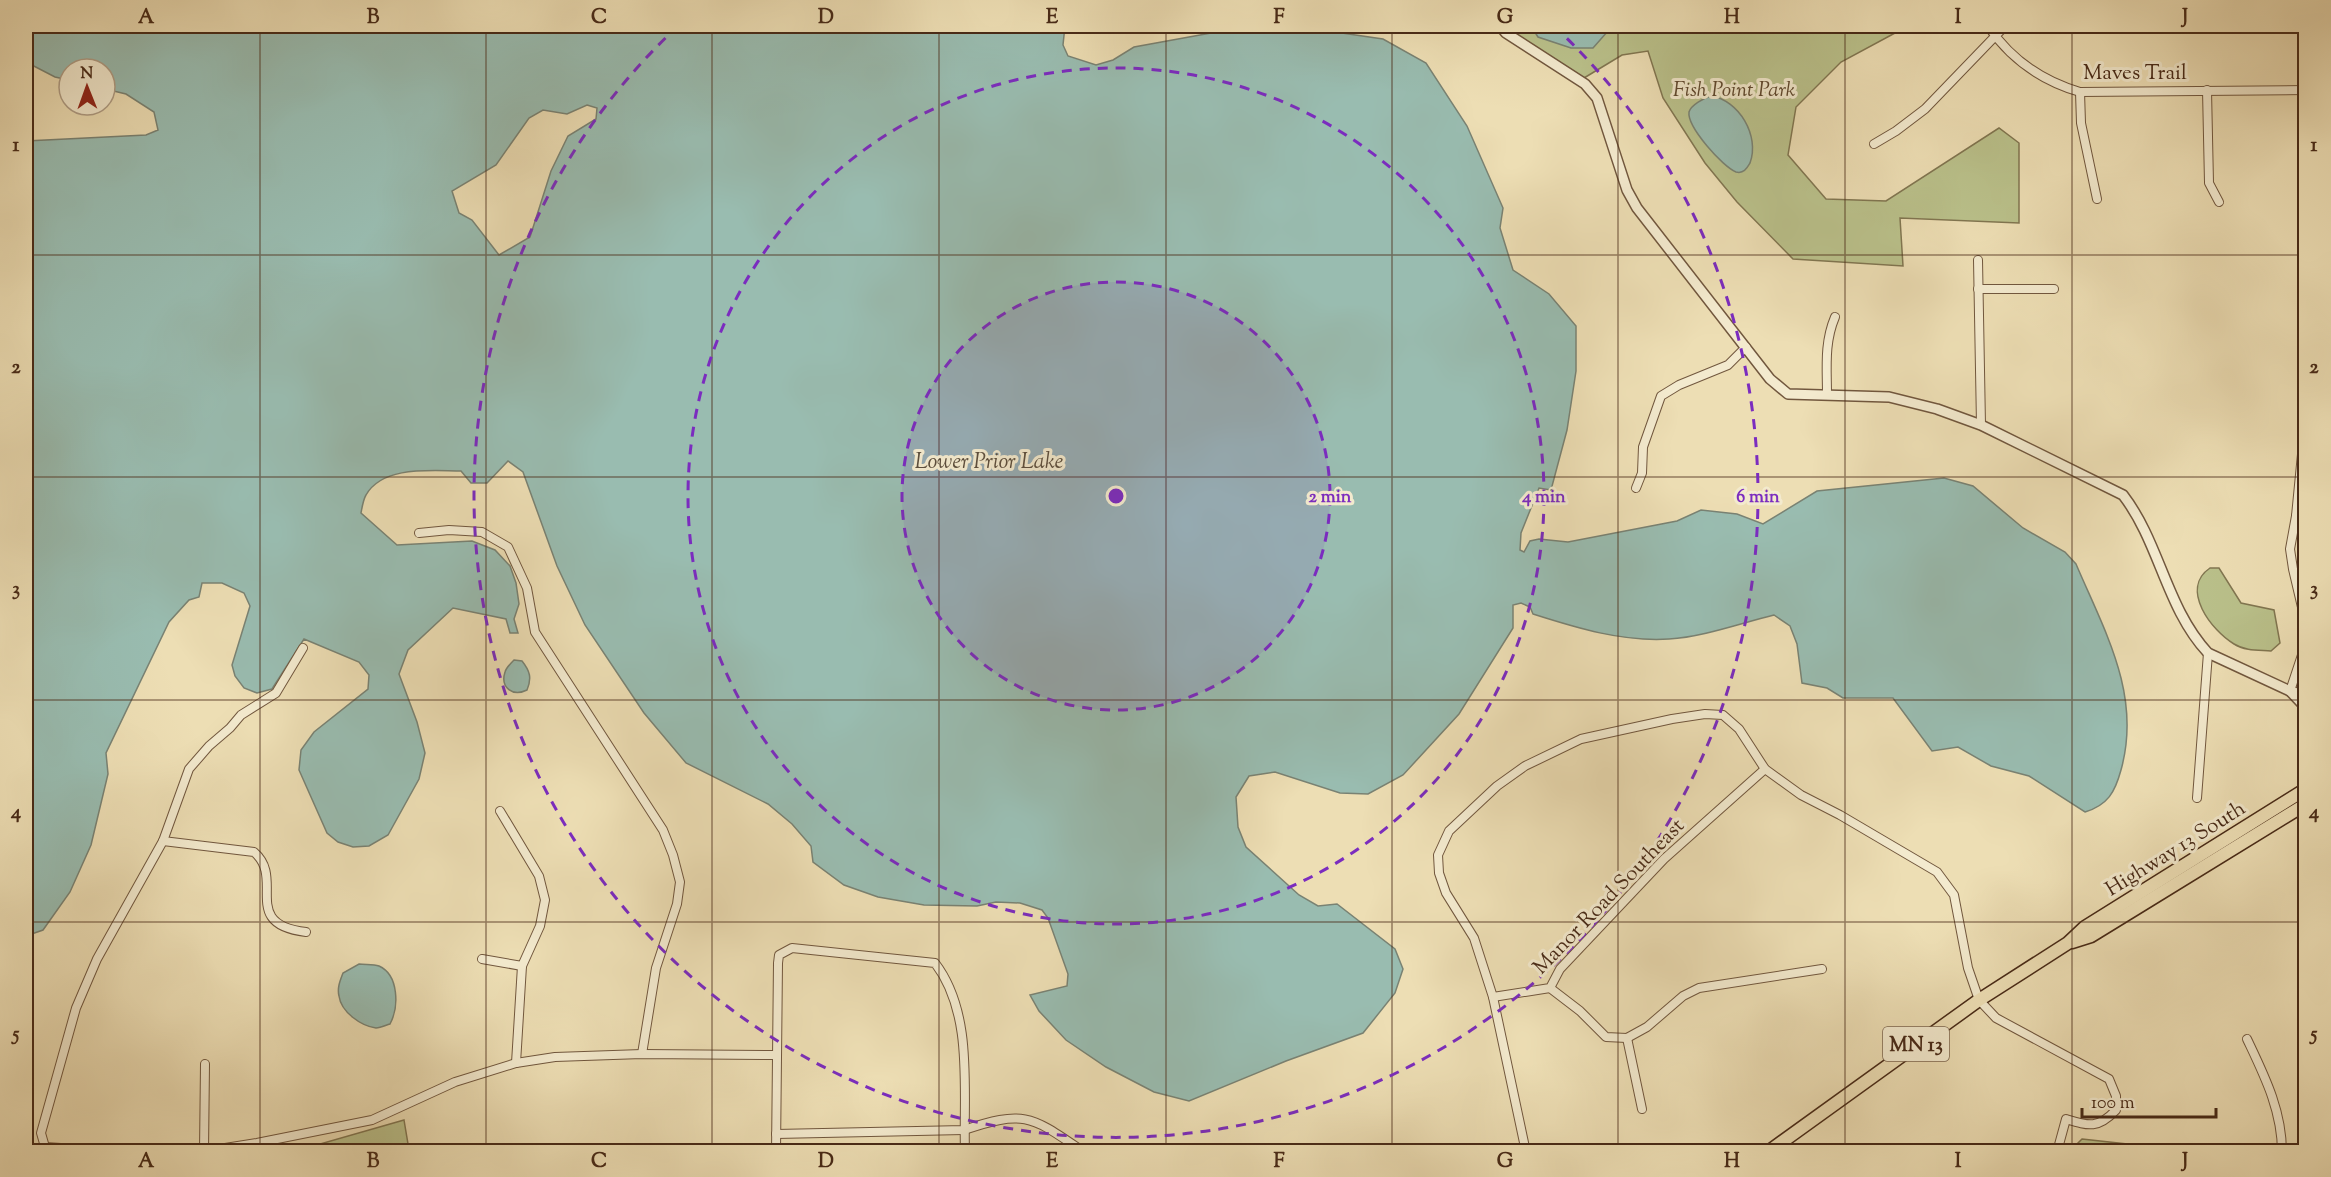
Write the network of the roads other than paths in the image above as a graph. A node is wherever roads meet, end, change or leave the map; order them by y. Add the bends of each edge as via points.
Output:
1 (1500, 26) edge
2 (1988, 26) edge
3 (2005, 26) edge
4 (1995, 36) junction
5 (2207, 90) junction
6 (2306, 90) edge
7 (2080, 92) junction
8 (1874, 144) dead end
9 (2097, 199) dead end
10 (2219, 202) dead end
11 (1978, 260) dead end
12 (1978, 289) junction
13 (2054, 289) dead end
14 (1835, 317) dead end
15 (1746, 347) junction
16 (1827, 395) junction
17 (2306, 413) edge
18 (1982, 425) junction
19 (1636, 488) dead end
20 (2296, 516) junction
21 (2306, 518) edge
22 (419, 533) dead end
23 (2306, 624) edge
24 (2306, 643) edge
25 (303, 648) dead end
26 (2208, 653) junction
27 (2290, 691) junction
28 (2306, 695) edge
29 (2306, 708) edge
30 (1765, 769) junction
31 (2306, 789) edge
32 (2197, 798) dead end
33 (2306, 804) edge
34 (500, 811) dead end
35 (163, 841) junction
36 (306, 932) dead end
37 (2068, 943) junction
38 (482, 959) dead end
39 (522, 966) junction
40 (1822, 969) dead end
41 (1550, 988) junction
42 (1493, 997) junction
43 (1979, 999) junction
44 (1627, 1038) junction
45 (2247, 1039) dead end
46 (642, 1054) junction
47 (776, 1055) junction
48 (516, 1063) junction
49 (205, 1064) dead end
50 (1642, 1109) dead end
51 (964, 1130) junction
52 (776, 1134) junction
53 (45, 1147) junction
54 (202, 1151) edge
55 (35, 1152) edge
56 (124, 1152) edge
57 (776, 1152) edge
58 (965, 1152) edge
59 (1084, 1152) edge
60 (1526, 1152) edge
61 (1768, 1152) edge
62 (2056, 1152) edge
63 (2282, 1152) edge

1 - 15 street via 1585,84 1597,98 1627,190 1637,208
2 - 4 street, Maves Trail
3 - 4 street
4 - 7 street, Maves Trail via 2032,72
4 - 8 street via 1925,109
5 - 6 street, Maves Trail
5 - 7 street, Maves Trail
5 - 10 street via 2209,183
7 - 9 street via 2080,123
11 - 12 street
12 - 13 street
12 - 18 street
14 - 16 street via 1827,344
15 - 16 street via 1770,379 1788,394
15 - 19 street via 1728,365 1661,396 1643,447 1642,473
16 - 18 street via 1889,397
17 - 20 street
18 - 26 street via 2123,495 2137,512 2182,619
20 - 21 street
20 - 23 street via 2290,549
22 - 46 street via 482,532 508,547 527,588 535,632 663,830 680,882 677,904 656,968
24 - 27 street
25 - 35 street via 276,693 241,715 189,769
26 - 27 street
26 - 32 street
27 - 28 street
27 - 29 street
30 - 41 street, Manor Road Southeast via 1664,859 1560,969
30 - 42 street via 1738,729 1723,715 1705,714 1581,739 1525,766 1497,786 1449,831 1438,855 1438,873 1474,938
30 - 43 street via 1801,795 1937,872 1954,895 1968,968
31 - 37 main road, Highway 13 South / MN 13 via 2085,927
33 - 37 main road, Highway 13 South / MN 13 via 2091,936
34 - 39 street via 539,876 545,900 540,926
35 - 36 street via 254,852 266,870 267,908 276,923
35 - 53 street via 97,959 76,1008 41,1133
37 - 43 main road, Highway 13 South / MN 13
38 - 39 street
39 - 48 street
40 - 44 street via 1699,988
41 - 42 street, Manor Road Southeast
41 - 44 street via 1606,1037
42 - 60 street
43 - 61 main road, Highway 13 South / MN 13
43 - 62 street via 1996,1018 2109,1079 2116,1096 2116,1110 2105,1121 2088,1125 2066,1119
44 - 50 street
45 - 63 street via 2270,1090 2279,1120
46 - 47 street
46 - 48 street via 555,1057
47 - 51 street via 779,955 792,948 935,963 946,977 963,1028
47 - 52 street
48 - 54 street via 454,1082 372,1120
49 - 54 street
51 - 52 street
51 - 58 street
51 - 59 street via 1016,1117 1039,1122
52 - 57 street
53 - 55 street
53 - 56 street

